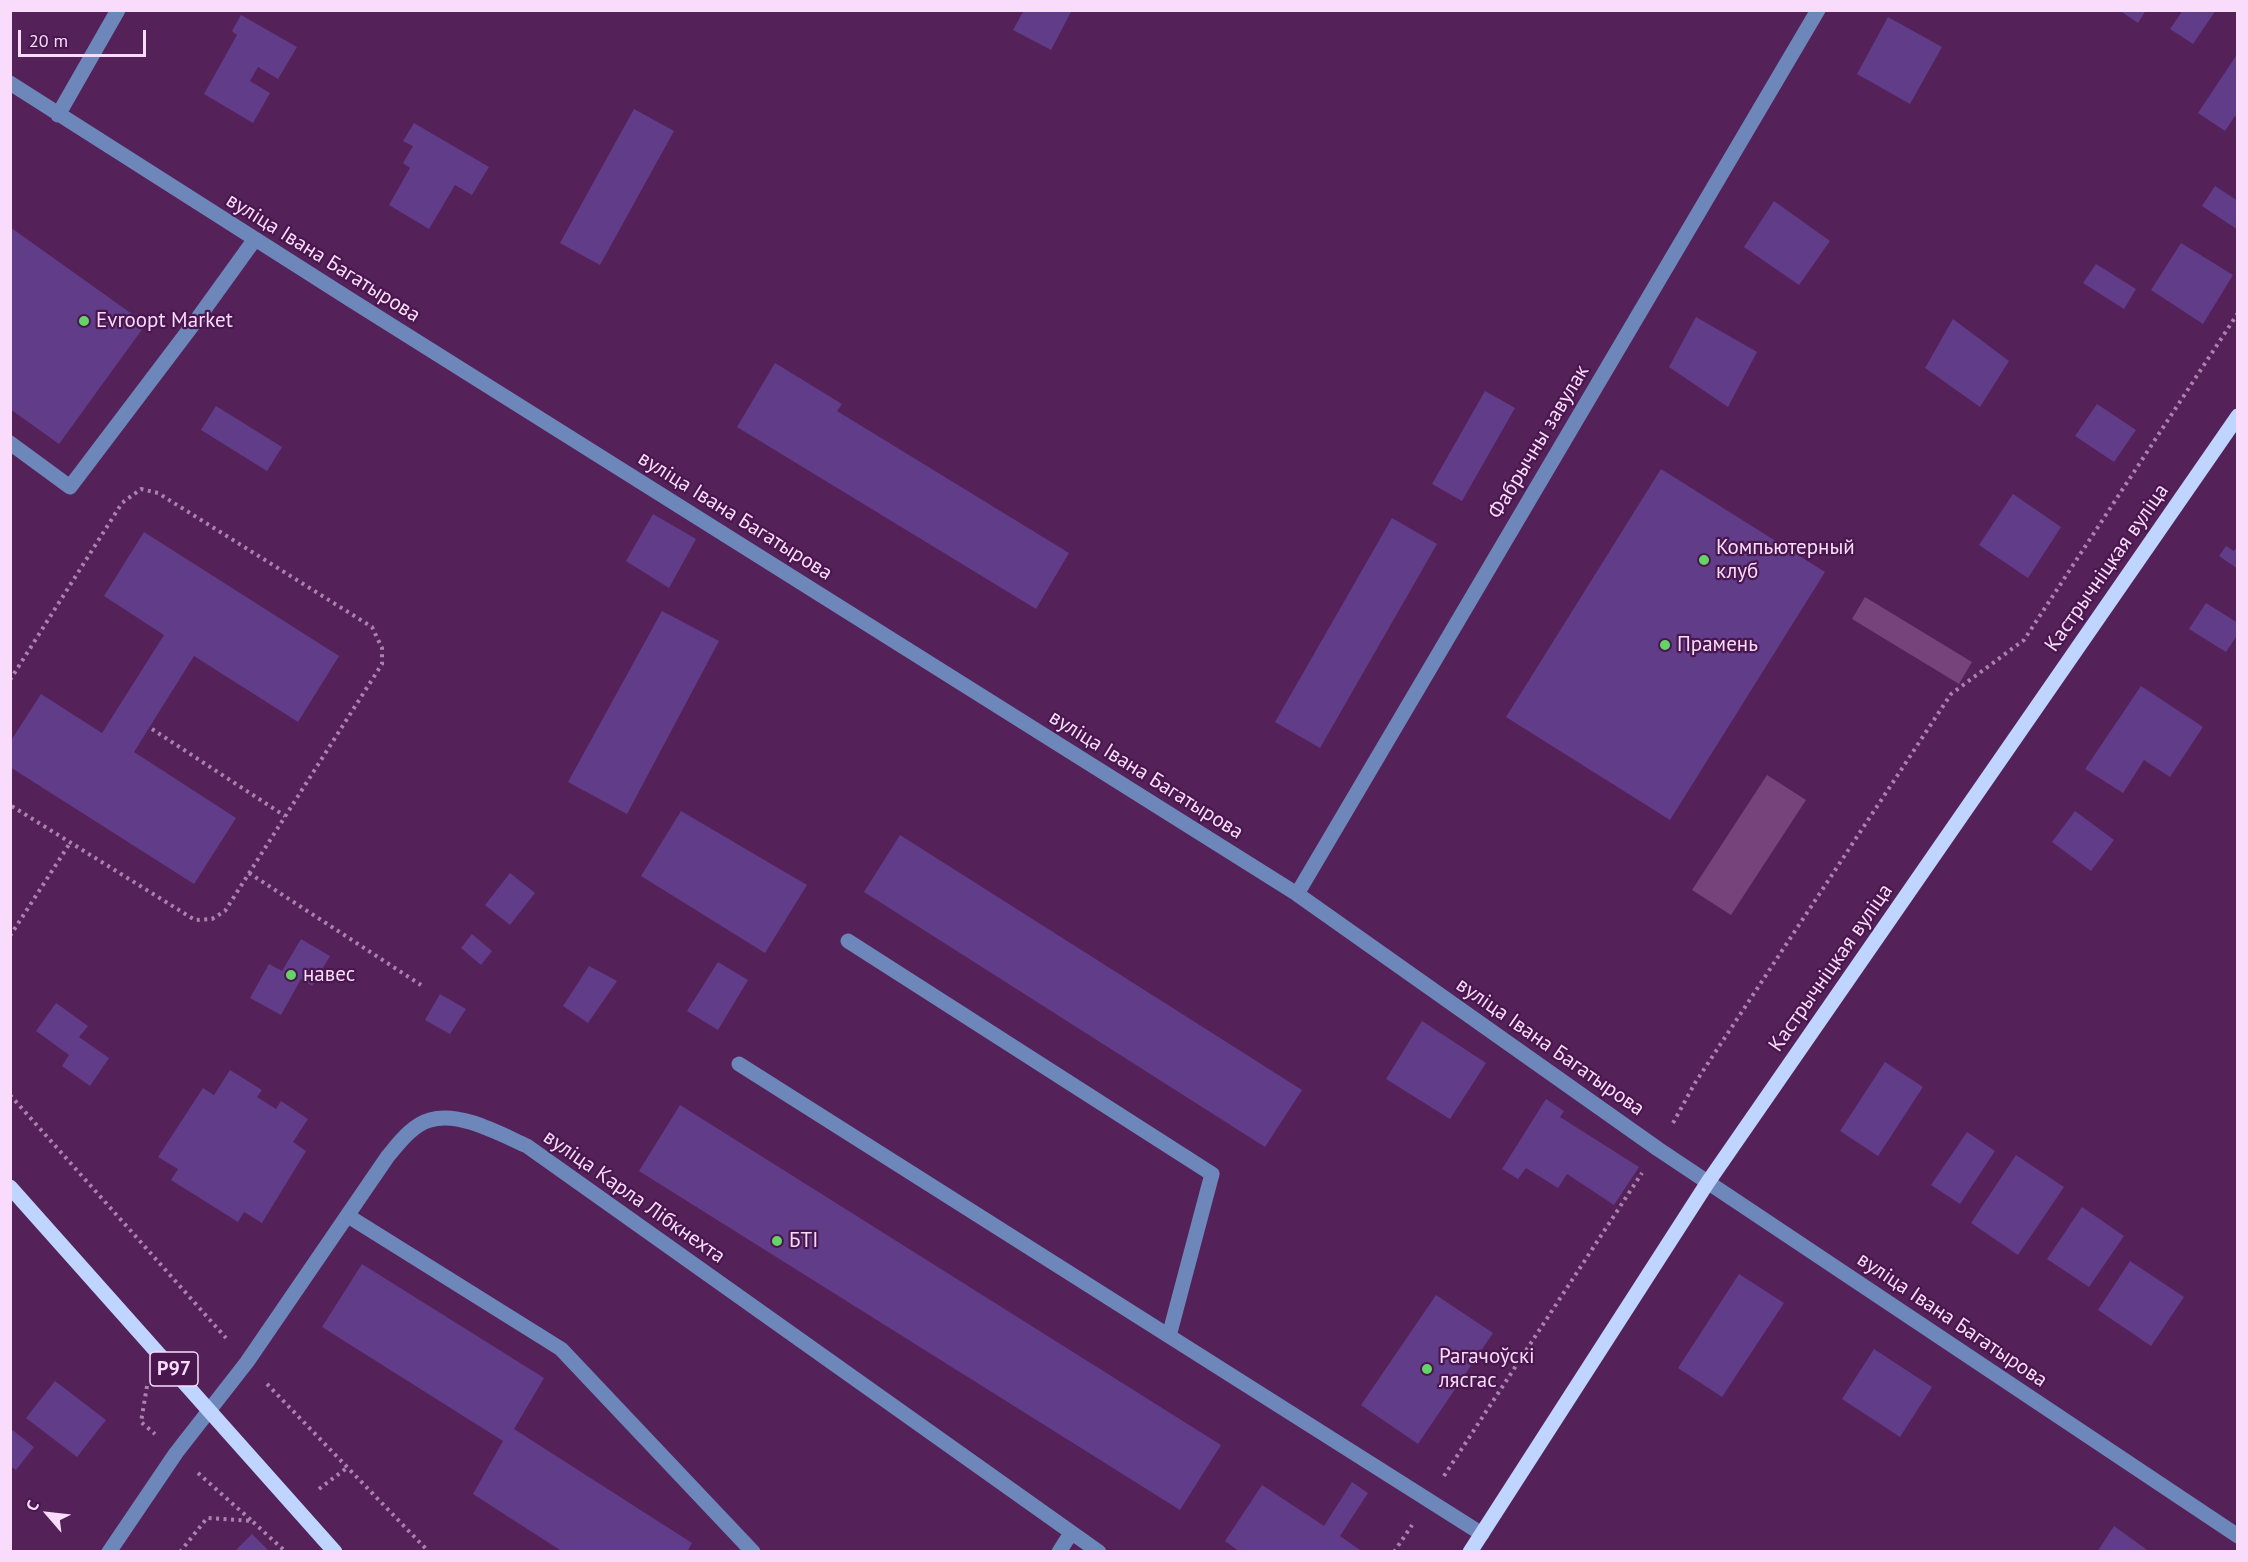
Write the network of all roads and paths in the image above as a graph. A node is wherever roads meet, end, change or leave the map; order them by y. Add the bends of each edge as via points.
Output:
1 (118, 10) edge
2 (1818, 10) edge
3 (10, 82) edge
4 (58, 115) junction
5 (255, 240) junction
6 (2238, 313) edge
7 (2238, 416) edge
8 (10, 443) edge
9 (10, 680) edge
10 (152, 729) dead end
11 (10, 805) edge
12 (285, 816) junction
13 (70, 843) junction
14 (249, 873) junction
15 (1297, 894) junction
16 (10, 936) edge
17 (848, 941) dead end
18 (421, 985) dead end
19 (739, 1064) dead end
20 (10, 1095) edge
21 (1658, 1149) junction
22 (1708, 1182) junction
23 (10, 1187) edge
24 (348, 1216) junction
25 (1169, 1336) junction
26 (247, 1362) junction
27 (210, 1409) junction
28 (1428, 1499) junction
29 (1071, 1533) junction
30 (1482, 1534) junction
31 (2238, 1536) edge
32 (109, 1551) edge
33 (180, 1551) edge
34 (286, 1551) edge
35 (335, 1551) edge
36 (429, 1551) edge
37 (753, 1551) edge
38 (1059, 1551) edge
39 (1099, 1551) edge
40 (1394, 1551) edge
41 (1470, 1551) edge

1 - 4 street
2 - 15 street, Фабрычны завулак
3 - 4 street, вуліца Івана Багатырова
4 - 5 street, вуліца Івана Багатырова
5 - 8 street via 70,487
5 - 15 street, вуліца Івана Багатырова
6 - 21 path via 2024,640 1951,694 1695,1083
7 - 22 main road, Кастрычніцкая вуліца
9 - 12 path via 122,503 141,489 158,493 372,627 382,648 382,664
10 - 12 path
11 - 13 path
12 - 14 path
13 - 14 path via 195,920 212,919 225,910
13 - 16 path
14 - 18 path
15 - 21 street, вуліца Івана Багатырова
17 - 25 street via 1212,1174
19 - 25 street
20 - 26 path
21 - 22 street, вуліца Івана Багатырова
21 - 28 path
22 - 30 main road, Кастрычніцкая вуліца
22 - 31 street, вуліца Івана Багатырова
23 - 27 main road, Р97
24 - 26 street, вуліца Карла Лібкнехта
24 - 29 street, вуліца Карла Лібкнехта via 388,1156 407,1134 429,1120 451,1118 489,1129 527,1146
24 - 37 street via 561,1349
25 - 28 street
26 - 27 street, вуліца Карла Лібкнехта
26 - 36 path
27 - 32 street, вуліца Карла Лібкнехта
27 - 35 main road, Р97
28 - 30 street
28 - 40 path
29 - 38 street
29 - 39 street, вуліца Карла Лібкнехта
30 - 41 main road, Кастрычніцкая вуліца
33 - 34 path via 207,1518 252,1521

